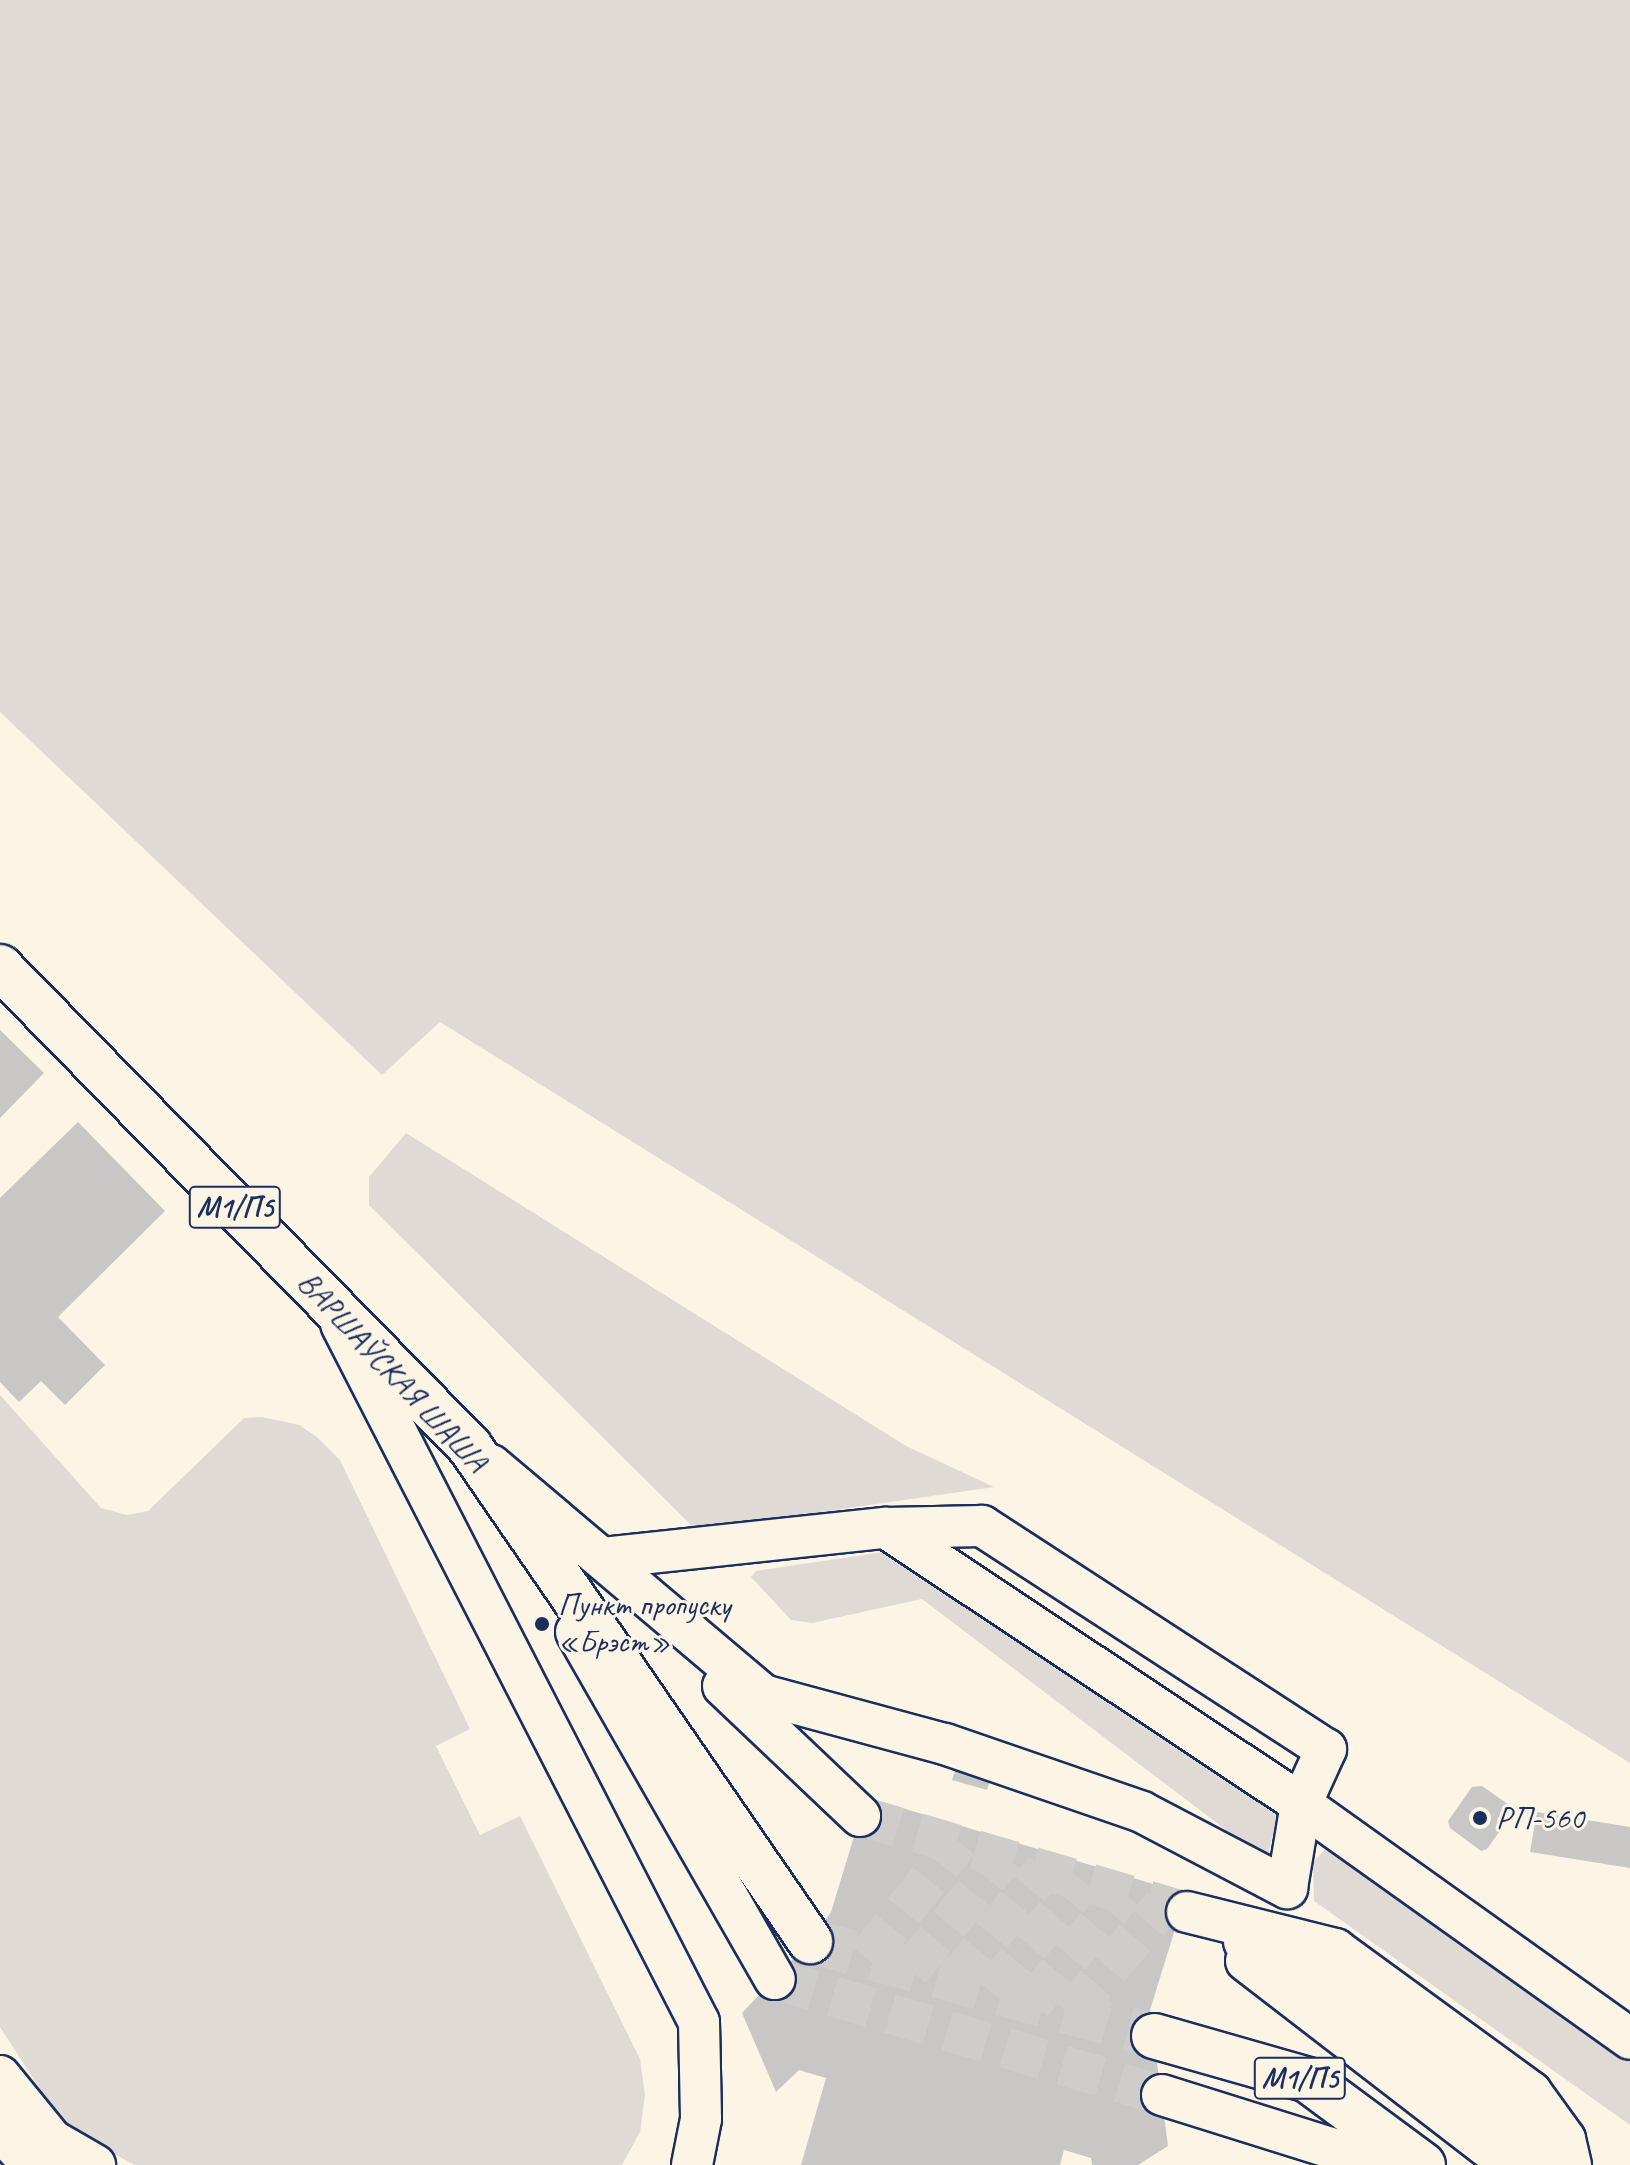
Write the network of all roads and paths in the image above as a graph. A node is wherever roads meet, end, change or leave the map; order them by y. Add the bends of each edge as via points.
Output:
1 (0, 967) edge
2 (332, 1307) junction
3 (470, 1447) junction
4 (886, 1528) junction
5 (603, 1558) junction
6 (1301, 1804) junction
7 (860, 1816) tunnel mouth
8 (1187, 1912) junction
9 (810, 1941) tunnel mouth
10 (775, 1979) tunnel mouth
11 (1154, 2036) tunnel mouth
12 (1629, 2037) edge
13 (0, 2076) edge
14 (1162, 2095) tunnel mouth
15 (0, 2127) edge
16 (35, 2165) edge
17 (95, 2165) edge
18 (692, 2165) edge
19 (1385, 2165) edge
20 (1423, 2165) edge
21 (1489, 2165) edge
22 (1511, 2165) edge
23 (1531, 2165) edge
24 (1547, 2165) edge
25 (1560, 2165) edge
26 (1571, 2165) edge

1 - 2 highway, ВАРШАЎСКАЯ ШАША / М1/П5
2 - 3 highway, ВАРШАЎСКАЯ ШАША / М1/П5
2 - 18 lane via 699,2022 701,2119
3 - 5 lane
3 - 7 lane
3 - 9 highway, ВАРШАЎСКАЯ ШАША / М1/П5
3 - 10 lane
4 - 5 lane
4 - 6 lane
4 - 6 lane via 982,1526 1326,1749
5 - 6 lane via 763,1695 951,1718 1163,1792 1287,1888
6 - 12 lane
8 - 21 lane via 1284,2012
8 - 22 lane via 1293,2001
8 - 23 lane via 1479,2118
8 - 24 lane via 1312,1977 1512,2126
8 - 25 lane via 1331,1967 1523,2109 1554,2147
8 - 26 lane via 1335,1949 1531,2092 1565,2139
11 - 20 highway, М1/П5 via 1308,2080
13 - 17 lane via 52,2140
14 - 19 lane
15 - 16 highway

